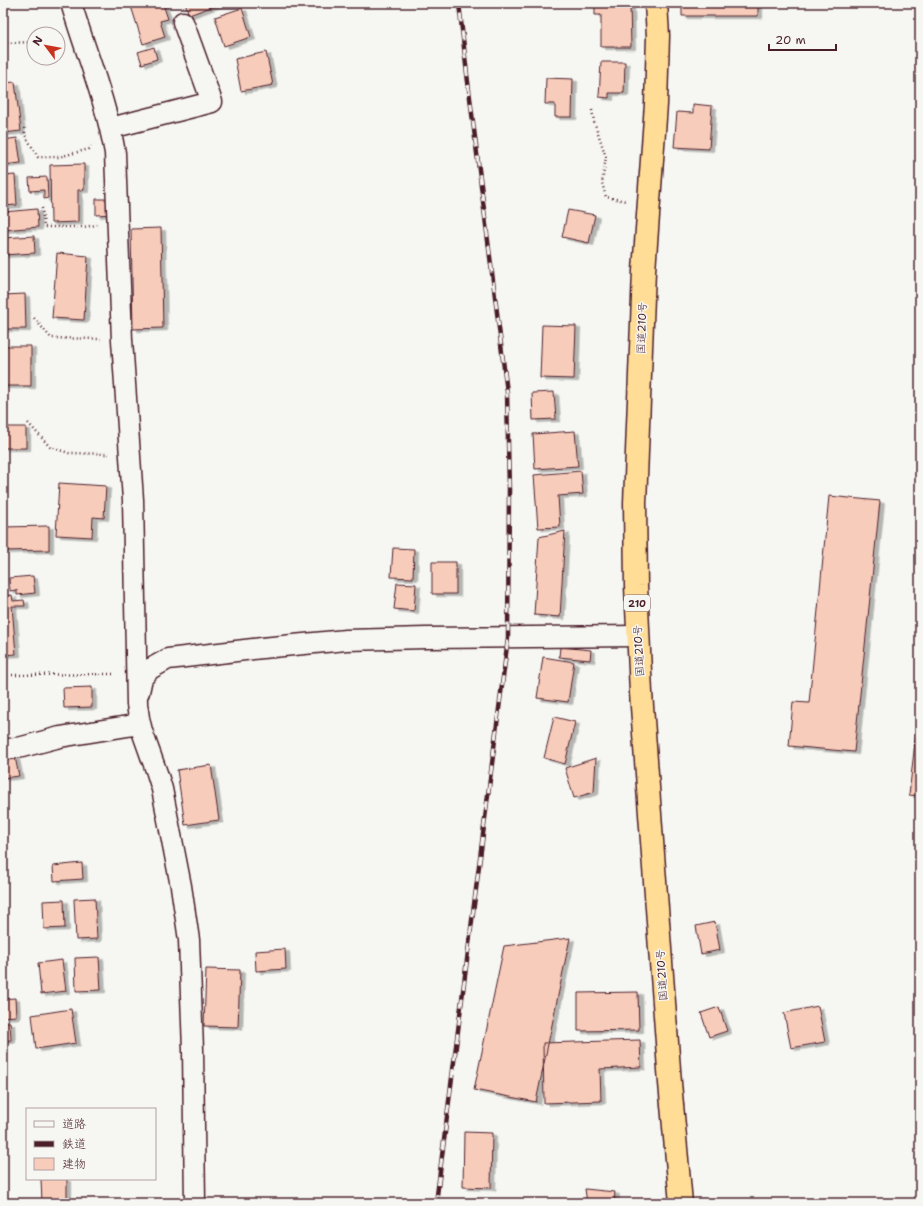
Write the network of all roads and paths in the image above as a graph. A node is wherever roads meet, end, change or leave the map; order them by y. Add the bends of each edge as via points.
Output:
1 (71, 3) edge
2 (656, 3) edge
3 (183, 22) dead end
4 (3, 42) edge
5 (26, 43) edge
6 (592, 110) dead end
7 (25, 128) dead end
8 (110, 128) junction
9 (649, 204) junction
10 (42, 208) dead end
11 (117, 222) junction
12 (34, 318) dead end
13 (122, 340) junction
14 (28, 423) dead end
15 (130, 454) junction
16 (638, 636) junction
17 (136, 674) junction
18 (12, 675) dead end
19 (137, 704) junction
20 (140, 724) junction
21 (3, 750) edge
22 (195, 1203) edge
23 (681, 1203) edge

1 - 8 street
2 - 9 highway, 国道210号 / 210 via 657,82
3 - 8 street via 212,102
4 - 5 path
6 - 9 path via 606,157 602,183 606,198
7 - 8 path via 25,135 38,157 59,157 89,149
8 - 11 street via 115,153
9 - 16 highway, 国道210号 / 210 via 635,503
10 - 11 path via 44,226 83,227
11 - 13 street
12 - 13 path via 51,338
13 - 15 street
14 - 15 path via 50,447 70,453
15 - 17 street
16 - 19 street via 346,640 168,659 150,669 142,678
16 - 23 highway, 国道210号 / 210
17 - 18 path
17 - 19 street
19 - 20 street
20 - 21 street via 60,737
20 - 22 street via 162,789 181,886 188,940 193,1050

